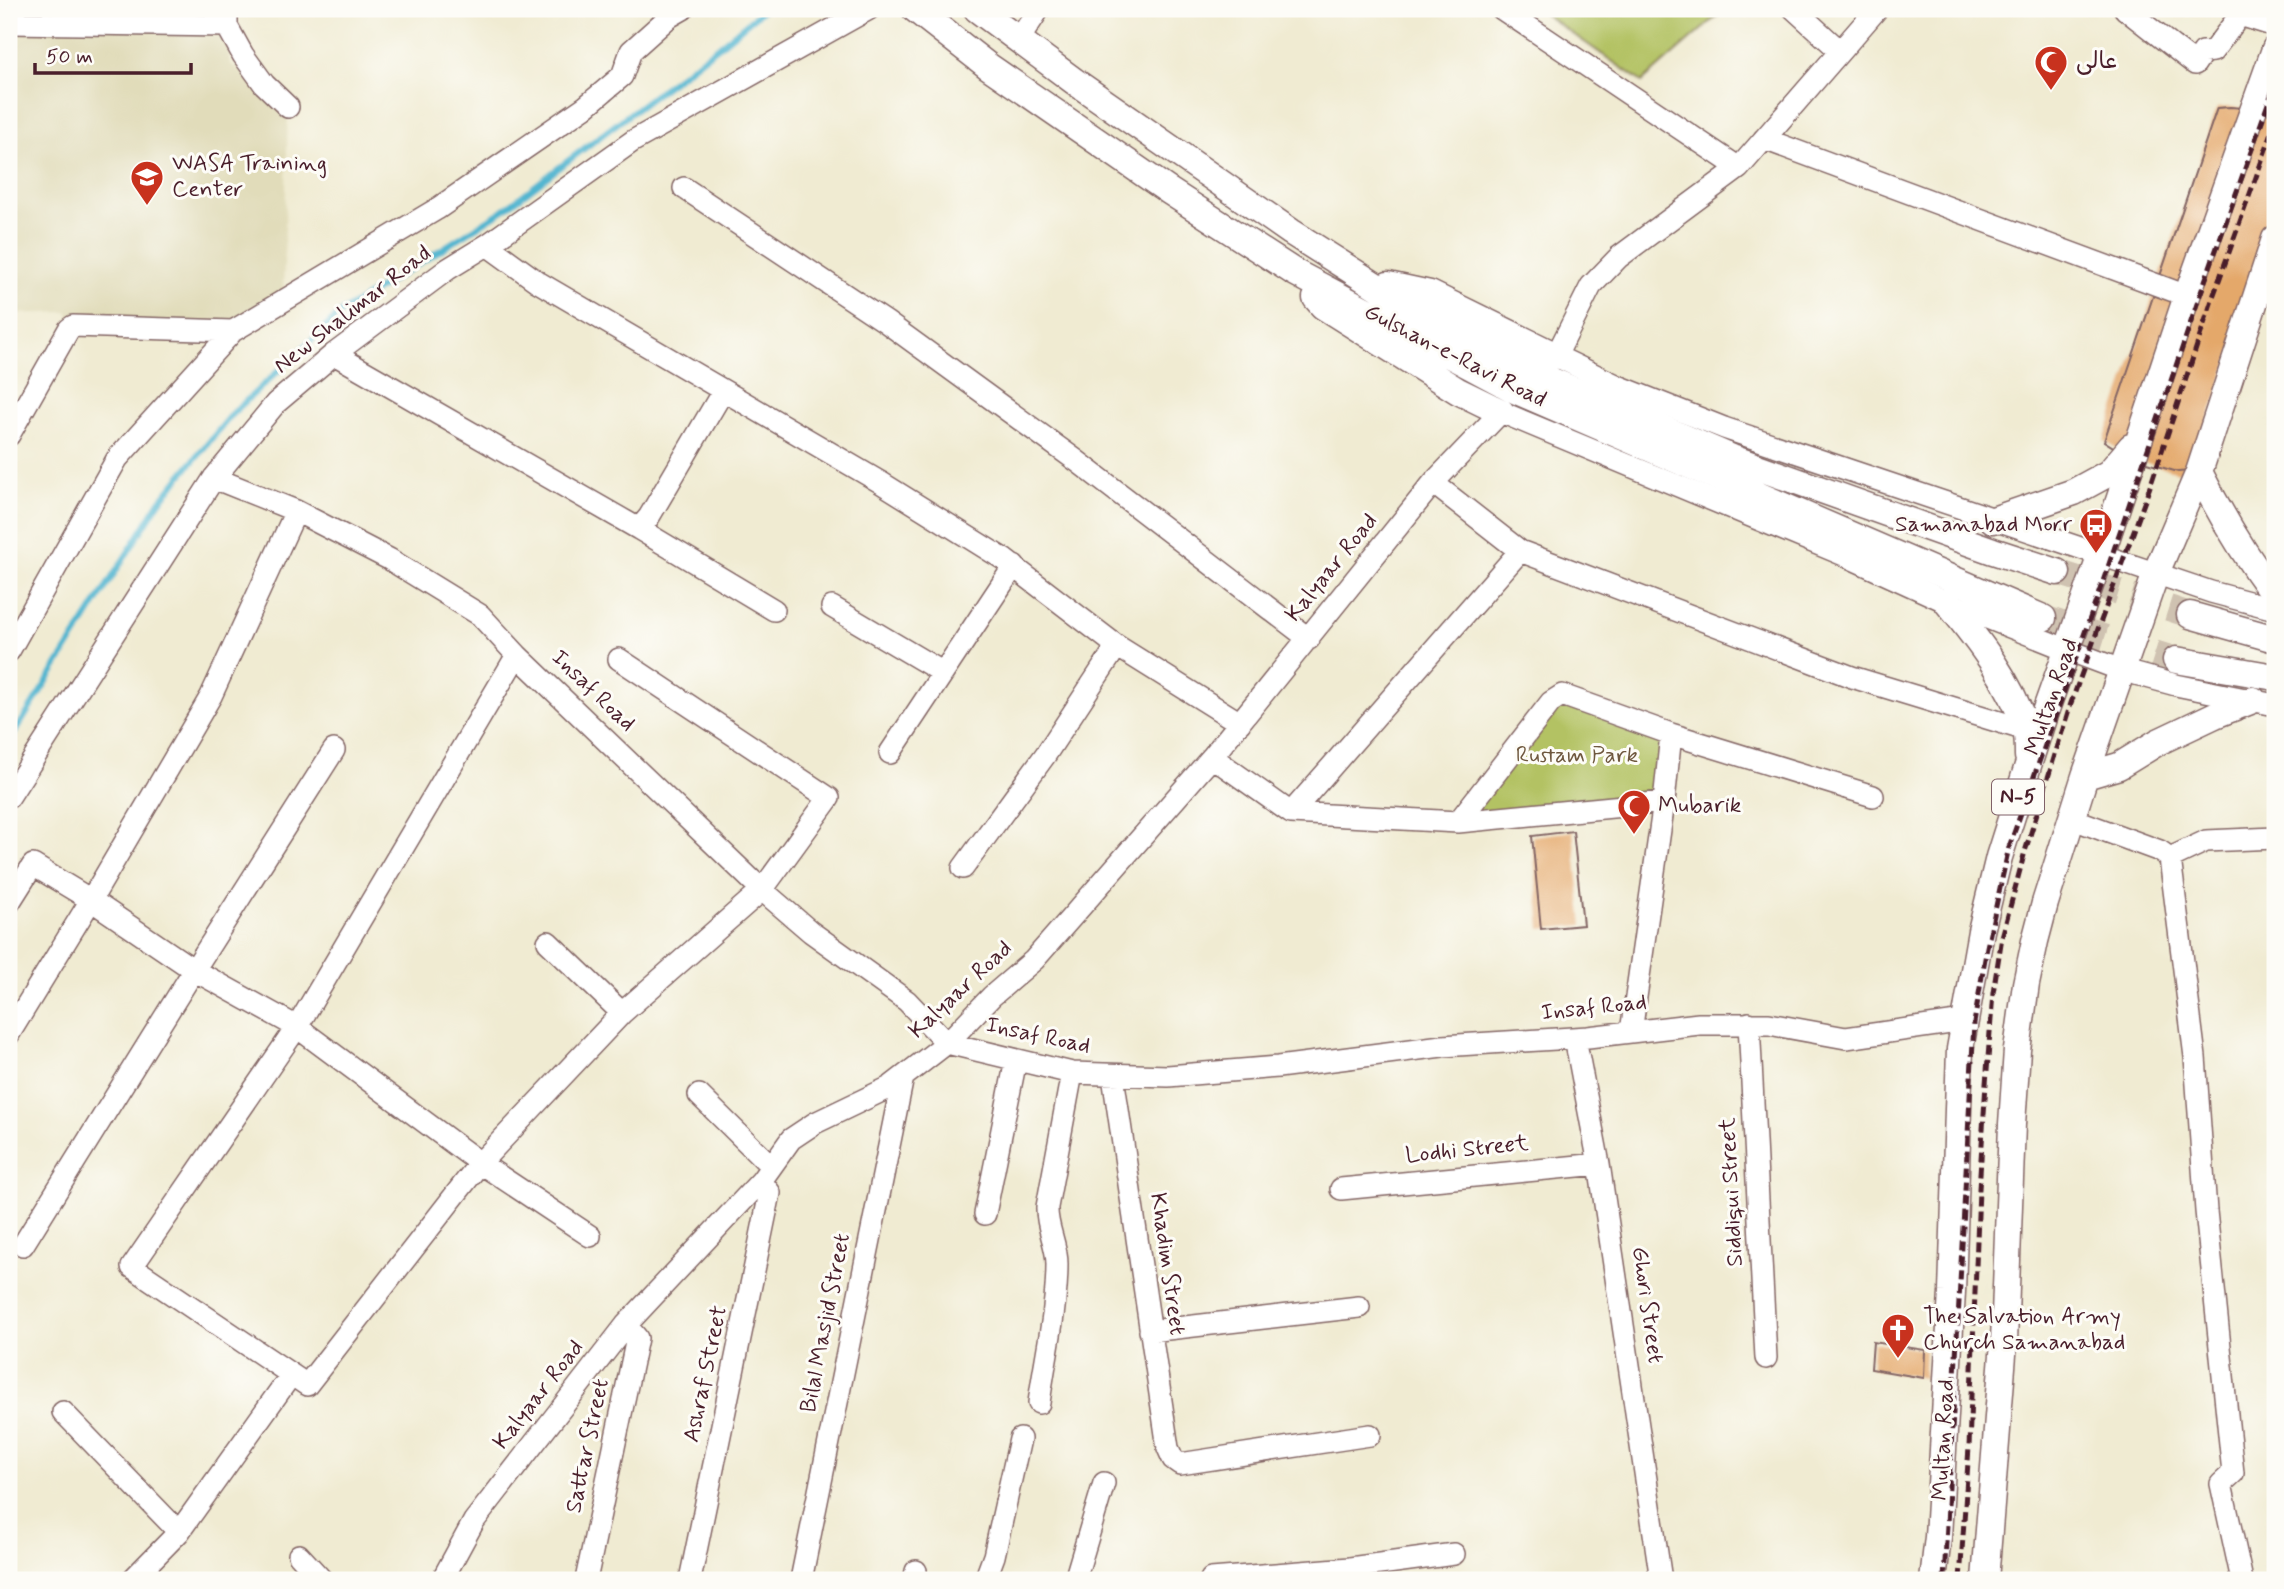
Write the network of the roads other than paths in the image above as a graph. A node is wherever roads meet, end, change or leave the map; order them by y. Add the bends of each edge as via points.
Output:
1 (683, 9) edge
2 (869, 9) edge
3 (915, 9) edge
4 (977, 9) edge
5 (1039, 9) edge
6 (1502, 9) edge
7 (1794, 9) edge
8 (1877, 9) edge
9 (2124, 9) edge
10 (227, 17) edge
11 (9, 23) edge
12 (2275, 26) edge
13 (1018, 41) junction
14 (2275, 49) edge
15 (1840, 51) junction
16 (1056, 68) junction
17 (1034, 96) junction
18 (288, 107) dead end
19 (1764, 139) junction
20 (1739, 168) junction
21 (684, 188) dead end
22 (2275, 239) edge
23 (487, 245) junction
24 (1294, 272) junction
25 (1369, 282) junction
26 (2187, 296) junction
27 (233, 331) junction
28 (334, 354) junction
29 (1556, 356) junction
30 (723, 391) junction
31 (1501, 412) junction
32 (9, 435) edge
33 (2141, 435) junction
34 (2199, 472) junction
35 (215, 478) junction
36 (1433, 483) junction
37 (296, 511) junction
38 (1993, 520) junction
39 (639, 529) junction
40 (1520, 551) junction
41 (2101, 555) junction
42 (1014, 566) junction
43 (2057, 572) tunnel mouth
44 (2156, 573) junction
45 (2275, 596) edge
46 (1947, 602) junction
47 (832, 607) dead end
48 (2275, 609) edge
49 (774, 610) dead end
50 (2190, 615) tunnel mouth
51 (2043, 618) tunnel mouth
52 (1309, 639) junction
53 (2275, 639) edge
54 (1117, 646) junction
55 (2068, 650) junction
56 (9, 651) edge
57 (517, 654) junction
58 (619, 659) dead end
59 (2176, 660) tunnel mouth
60 (2122, 670) junction
61 (942, 672) junction
62 (2275, 677) edge
63 (2264, 702) edge
64 (1240, 723) junction
65 (2026, 730) junction
66 (1671, 734) junction
67 (334, 750) dead end
68 (890, 753) dead end
69 (1212, 757) junction
70 (2028, 765) junction
71 (2085, 776) junction
72 (1873, 796) dead end
73 (9, 797) edge
74 (1664, 802) junction
75 (1291, 813) junction
76 (2073, 818) junction
77 (1458, 822) junction
78 (2275, 838) edge
79 (2170, 858) junction
80 (963, 868) dead end
81 (762, 890) junction
82 (91, 900) junction
83 (9, 903) edge
84 (548, 942) dead end
85 (194, 970) junction
86 (622, 1013) junction
87 (1964, 1021) junction
88 (1749, 1023) junction
89 (298, 1027) junction
90 (1631, 1032) junction
91 (9, 1034) edge
92 (1575, 1038) junction
93 (947, 1043) junction
94 (1016, 1060) junction
95 (1072, 1073) junction
96 (1113, 1076) junction
97 (903, 1077) junction
98 (699, 1094) dead end
99 (480, 1163) junction
100 (1599, 1164) junction
101 (766, 1174) junction
102 (1341, 1189) dead end
103 (985, 1214) dead end
104 (590, 1236) dead end
105 (23, 1245) dead end
106 (1359, 1307) dead end
107 (626, 1325) junction
108 (1150, 1331) junction
109 (1766, 1358) dead end
110 (291, 1374) junction
111 (1039, 1403) dead end
112 (63, 1412) dead end
113 (1370, 1436) dead end
114 (1020, 1439) dead end
115 (1104, 1483) dead end
116 (179, 1532) junction
117 (1454, 1554) dead end
118 (299, 1555) dead end
119 (1352, 1574) edge
120 (447, 1579) edge
121 (1211, 1579) edge
122 (1242, 1579) edge
123 (132, 1580) edge
124 (322, 1580) edge
125 (586, 1580) edge
126 (690, 1580) edge
127 (801, 1580) edge
128 (985, 1580) edge
129 (1075, 1580) edge
130 (1661, 1580) edge
131 (1933, 1580) edge
132 (1984, 1580) edge
133 (2242, 1580) edge

1 - 27 street via 631,51 622,76 585,107 437,209
2 - 23 street, New Shalimar Road via 633,141
3 - 17 main road, Gulshan-e-Ravi Road
4 - 13 main road, Gulshan-e-Ravi Road
5 - 13 street
6 - 20 street
7 - 15 street
8 - 15 street
9 - 12 street via 2195,64 2203,52 2213,51 2240,15
10 - 11 street
10 - 18 street via 264,85
13 - 16 main road, Gulshan-e-Ravi Road
14 - 26 main road, Multan Road / N-5
15 - 19 street
16 - 17 main road
16 - 25 main road, Gulshan-e-Ravi Road
17 - 24 main road, Gulshan-e-Ravi Road
19 - 20 street
19 - 26 street
20 - 29 street via 1619,257 1591,286
21 - 52 street via 886,323 1077,461
22 - 34 main road, N-5
23 - 28 street, New Shalimar Road
23 - 30 street via 538,282
24 - 31 main road via 1322,306 1458,391
24 - 51 main road, Gulshan-e-Ravi Road via 1517,391
25 - 29 main road via 1430,294
25 - 43 main road, Gulshan-e-Ravi Road via 1529,370 1732,458
26 - 33 main road, Multan Road / N-5
27 - 32 street via 73,326
27 - 56 street via 117,459
28 - 35 street, New Shalimar Road via 276,403
28 - 39 street
29 - 38 street via 1724,428
30 - 39 street
30 - 42 street
31 - 36 street, Kalyaar Road
31 - 46 street
33 - 38 main road via 2109,473 2074,492
33 - 41 main road, Multan Road / N-5
34 - 44 main road, N-5
34 - 45 main road
35 - 37 street, Insaf Road
35 - 73 street, New Shalimar Road
36 - 40 street
36 - 52 street, Kalyaar Road
37 - 57 street, Insaf Road via 389,559 480,615
37 - 82 street via 211,696
38 - 41 street
39 - 49 street
40 - 65 street via 1852,677
40 - 75 street
41 - 44 street
41 - 55 main road, Multan Road / N-5
42 - 54 street
42 - 61 street
44 - 48 street
44 - 60 main road, N-5
46 - 55 street
46 - 65 main road via 2000,674
47 - 61 street
50 - 53 main road
52 - 64 street, Kalyaar Road
54 - 64 street
54 - 80 street
55 - 60 street
55 - 70 main road, Multan Road / N-5
57 - 81 street, Insaf Road
57 - 89 street
58 - 81 street via 829,798
59 - 62 main road
60 - 63 street
60 - 71 main road, N-5
61 - 68 street
63 - 71 main road via 2215,715 2119,766
64 - 69 street, Kalyaar Road
65 - 70 main road
66 - 72 street
66 - 74 street
66 - 77 street via 1562,695 1551,702
67 - 85 street
69 - 75 street
69 - 93 street, Kalyaar Road via 1034,960
70 - 87 main road, Multan Road / N-5 via 1999,856
71 - 76 main road, N-5
74 - 77 street
74 - 90 street
75 - 77 street
76 - 79 street
76 - 132 main road, N-5 via 2035,941 2017,1050 2004,1342
78 - 79 street via 2206,841
79 - 133 street via 2195,1058 2233,1473 2221,1484
81 - 86 street
81 - 93 street, Insaf Road via 811,932 907,1001
82 - 83 street via 33,865
82 - 85 street
82 - 91 street
84 - 86 street
85 - 89 street
85 - 105 street
86 - 99 street
87 - 88 street, Insaf Road via 1846,1038
87 - 131 main road, Multan Road / N-5
88 - 90 street, Insaf Road
88 - 109 street, Siddiqui Street
89 - 99 street
89 - 110 street via 132,1267
90 - 92 street, Insaf Road
92 - 96 street, Insaf Road via 1443,1046 1182,1075
92 - 100 street, Ghori Street
93 - 94 street, Insaf Road
93 - 97 street, Kalyaar Road
94 - 95 street, Insaf Road
94 - 103 street
95 - 96 street, Insaf Road
95 - 111 street via 1047,1207 1057,1262
96 - 108 street, Khadim Street
97 - 101 street, Kalyaar Road via 791,1139
97 - 127 street, Bilal Masjid Street
98 - 101 street
99 - 104 street
99 - 110 street via 307,1385
100 - 102 street, Lodhi Street
100 - 130 street, Ghori Street
101 - 107 street, Kalyaar Road
101 - 126 street, Ashraf Street via 770,1193
106 - 108 street
107 - 120 street, Kalyaar Road via 474,1521
107 - 125 street, Sattar Street via 637,1338
108 - 113 street, Khadim Street via 1168,1448 1173,1460 1181,1464
110 - 116 street
112 - 116 street
114 - 128 street
115 - 129 street
116 - 123 street
117 - 119 street
118 - 124 street
119 - 122 street
121 - 122 street

